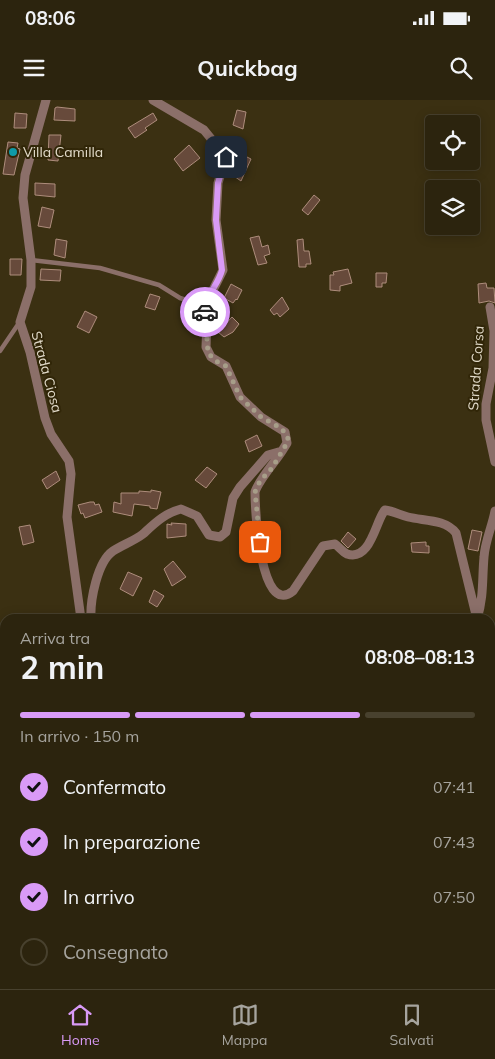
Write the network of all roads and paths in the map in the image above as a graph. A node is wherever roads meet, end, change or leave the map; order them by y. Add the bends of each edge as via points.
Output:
1 (46, 100) edge
2 (154, 100) edge
3 (31, 260) junction
4 (205, 306) junction
5 (490, 307) dead end
6 (20, 322) junction
7 (0, 351) edge
8 (282, 451) junction
9 (495, 462) edge
10 (495, 511) edge
11 (80, 614) edge
12 (92, 614) edge
13 (476, 614) edge
14 (479, 614) edge

1 - 3 street, Strada Ciosa via 25,175 24,198
2 - 4 street via 204,130 226,157 218,183 216,220 222,270
3 - 4 lane via 100,268 159,285 180,298
3 - 6 street, Strada Ciosa via 31,288
4 - 8 street via 208,353 226,366 240,397 261,417 285,432 287,443
5 - 9 street, Strada Corsa via 494,332 486,420
6 - 7 lane
6 - 11 street, Strada Ciosa via 45,418 51,434 69,461 67,518
8 - 12 street via 270,453 240,487 233,498 226,532 220,536 209,535 197,516 181,509 164,516 112,552 103,562 96,580
8 - 13 street via 255,492 263,570 273,590 283,596 293,591 324,546 335,544 349,554 363,550 376,531 384,510 453,528
10 - 14 street via 484,556 483,600

